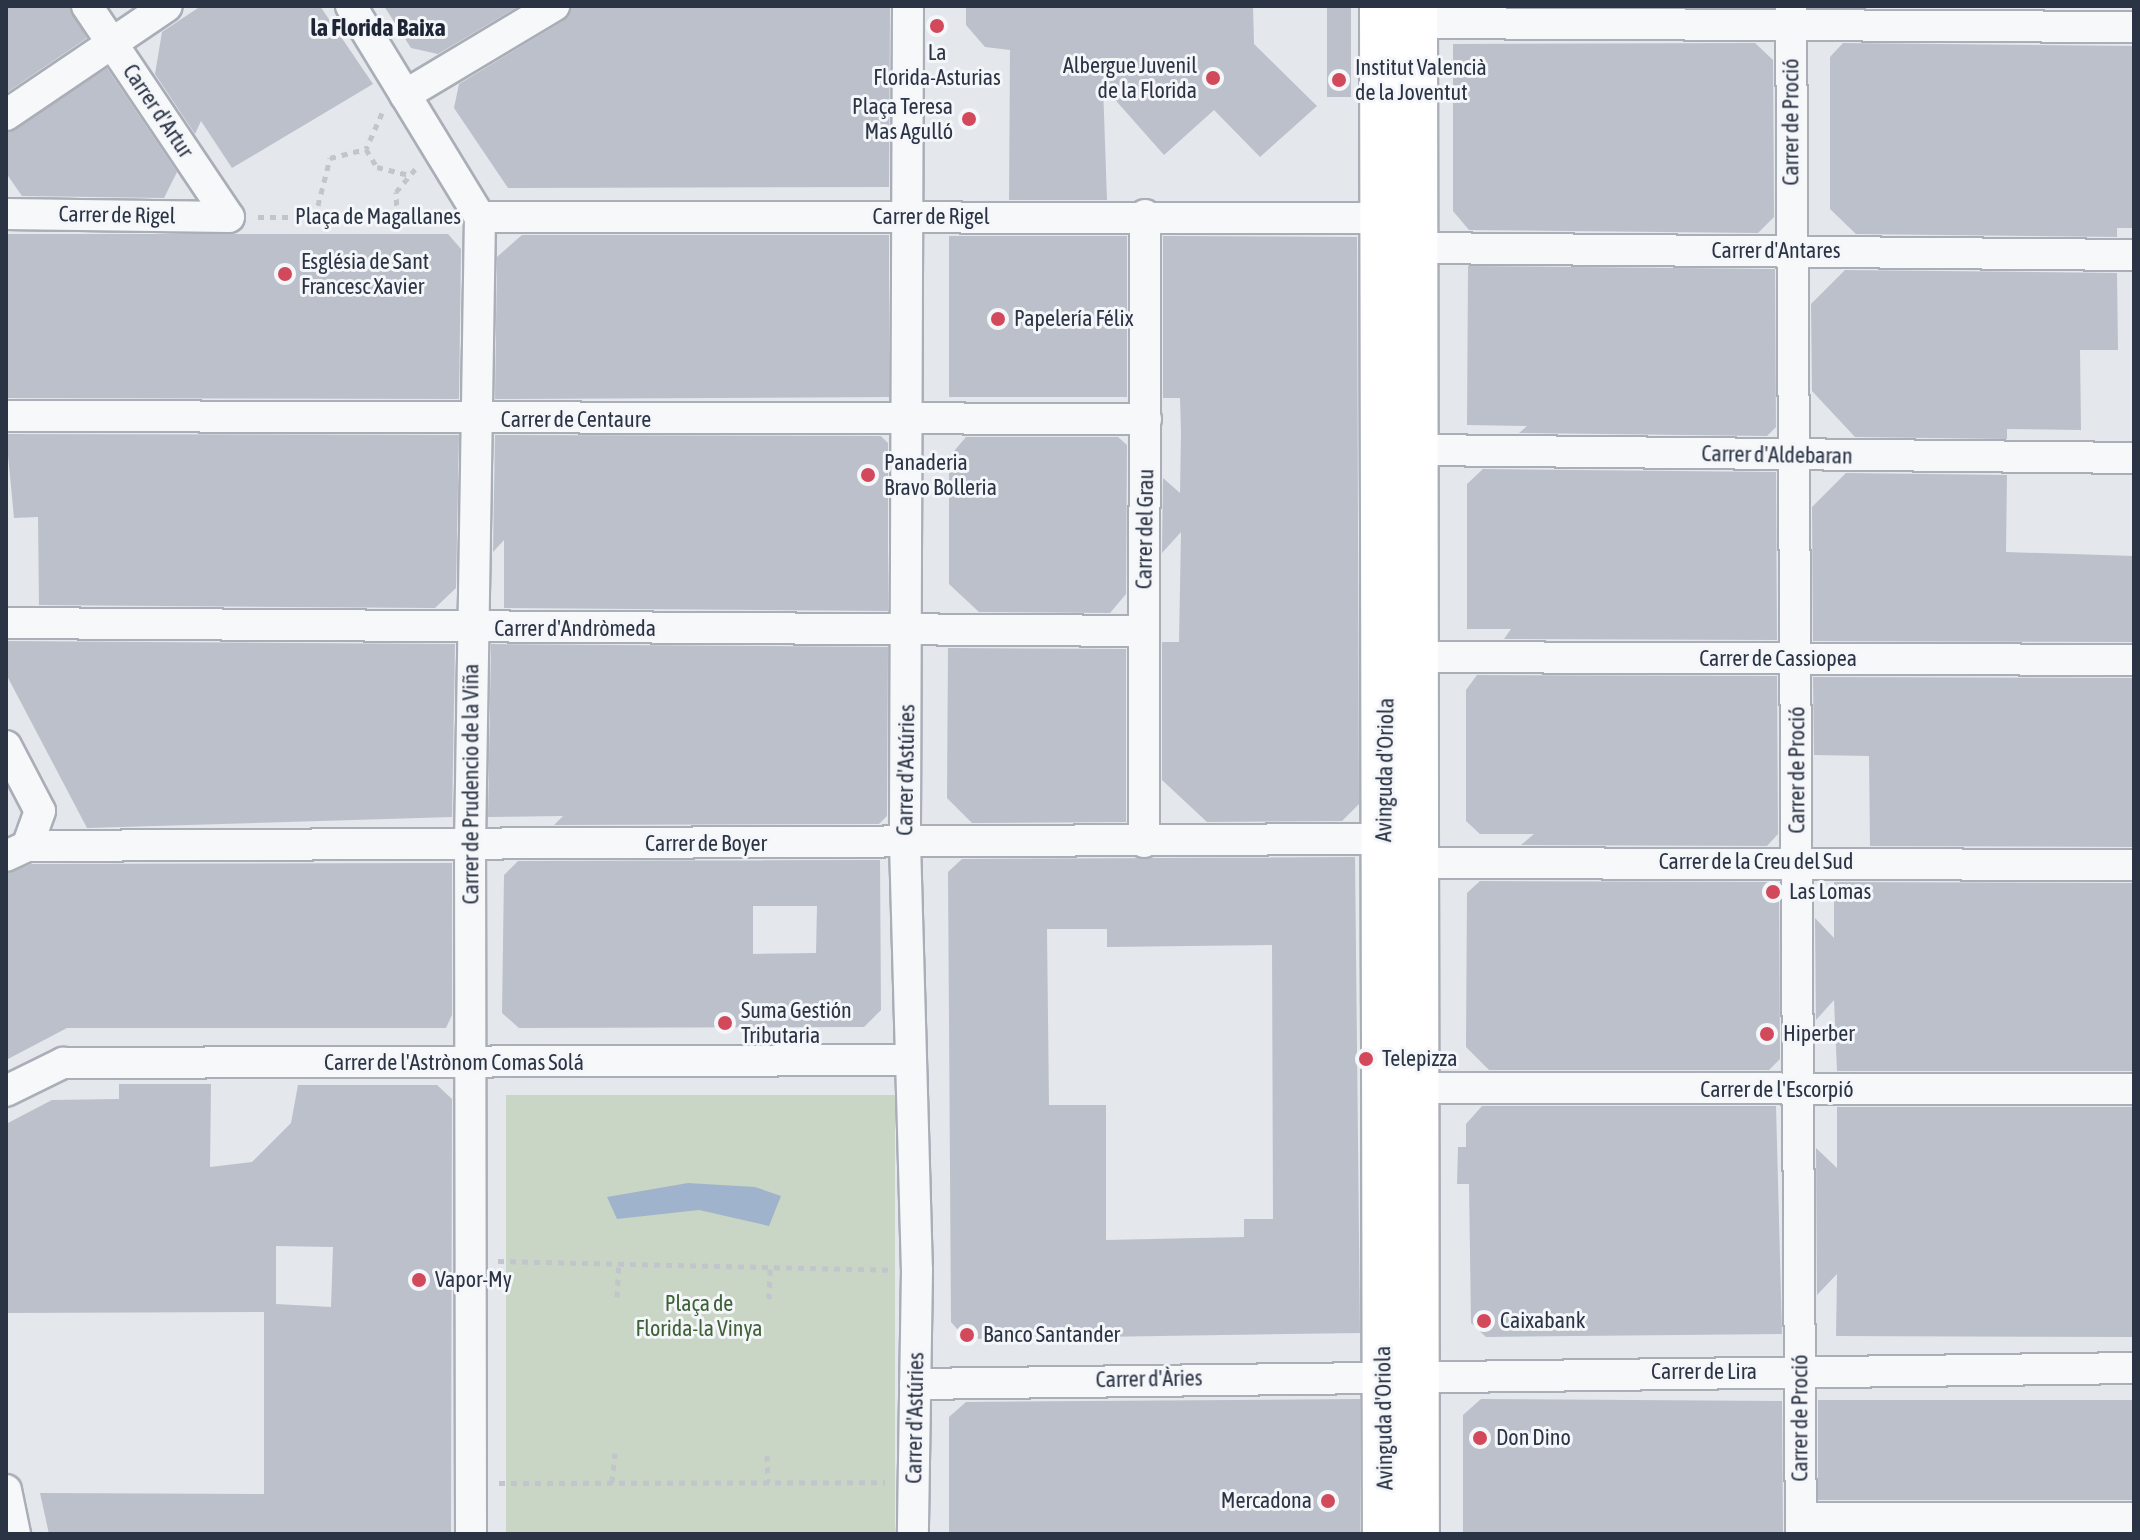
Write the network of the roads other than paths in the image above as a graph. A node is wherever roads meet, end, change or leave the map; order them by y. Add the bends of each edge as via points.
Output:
1 (87, 6) edge
2 (167, 6) edge
3 (351, 6) edge
4 (554, 6) edge
5 (908, 6) edge
6 (1404, 12) edge
7 (1791, 14) edge
8 (2134, 27) edge
9 (112, 43) junction
10 (401, 88) junction
11 (6, 115) edge
12 (6, 214) edge
13 (1145, 215) junction
14 (229, 217) joint
15 (480, 217) junction
16 (908, 217) junction
17 (1382, 218) junction
18 (1419, 248) junction
19 (1791, 251) junction
20 (2134, 255) edge
21 (6, 416) edge
22 (475, 419) junction
23 (1146, 419) junction
24 (909, 420) junction
25 (1421, 450) junction
26 (1796, 455) junction
27 (2134, 458) edge
28 (6, 623) edge
29 (907, 627) junction
30 (472, 630) junction
31 (1143, 631) junction
32 (1421, 657) junction
33 (1797, 659) junction
34 (2134, 660) edge
35 (6, 746) edge
36 (1384, 839) junction
37 (1144, 842) junction
38 (905, 843) junction
39 (470, 846) junction
40 (17, 851) edge
41 (1797, 861) junction
42 (1422, 863) junction
43 (2134, 865) edge
44 (908, 1060) junction
45 (471, 1063) junction
46 (1419, 1088) junction
47 (2134, 1089) edge
48 (1801, 1090) junction
49 (6, 1091) edge
50 (2134, 1368) edge
51 (1799, 1371) junction
52 (1401, 1374) junction
53 (915, 1384) junction
54 (6, 1490) edge
55 (2134, 1518) edge
56 (1801, 1526) edge
57 (15, 1534) edge
58 (471, 1534) edge
59 (913, 1534) edge
60 (1385, 1534) edge
61 (1417, 1534) edge

1 - 9 street, Carrer d'Artur
2 - 9 street
3 - 10 street, Plaça de Magallanes
4 - 10 street
5 - 16 street, Carrer d'Astúries
6 - 7 street
6 - 17 main road, Avinguda d'Oriola
6 - 18 main road, Avinguda d'Oriola
7 - 8 street
7 - 19 street, Carrer de Proció
9 - 11 street
9 - 14 street, Carrer d'Artur
10 - 15 street, Plaça de Magallanes
12 - 14 street, Carrer de Rigel
13 - 16 street, Carrer de Rigel
13 - 17 street, Carrer de Rigel
13 - 23 street, Carrer del Grau
15 - 16 street, Carrer de Rigel
15 - 22 street, Carrer de Prudencio de la Viña
16 - 24 street, Carrer d'Astúries
17 - 36 main road, Avinguda d'Oriola
18 - 19 street, Carrer d'Antares
18 - 25 main road, Avinguda d'Oriola
19 - 20 street, Carrer d'Antares
19 - 26 street, Carrer de Proció
21 - 22 street, Carrer de Centaure
22 - 24 street, Carrer de Centaure
22 - 30 street, Carrer de Prudencio de la Viña
23 - 24 street, Carrer de Centaure
23 - 31 street, Carrer del Grau
24 - 29 street, Carrer d'Astúries
25 - 26 street, Carrer d'Aldebaran
25 - 32 main road, Avinguda d'Oriola
26 - 27 street, Carrer d'Aldebaran
26 - 33 street, Carrer de Proció
28 - 30 street, Carrer d'Andròmeda
29 - 30 street, Carrer d'Andròmeda
29 - 31 street, Carrer d'Andròmeda
29 - 38 street, Carrer d'Astúries
30 - 39 street, Carrer de Prudencio de la Viña
31 - 37 street, Carrer del Grau
32 - 33 street, Carrer de Cassiopea
32 - 42 main road, Avinguda d'Oriola
33 - 34 street, Carrer de Cassiopea
33 - 41 street, Carrer de Proció
35 - 40 street via 40,811
36 - 37 street, Carrer de Boyer
36 - 42 street
36 - 52 main road, Avinguda d'Oriola
37 - 38 street, Carrer de Boyer
38 - 39 street, Carrer de Boyer
38 - 44 street, Carrer d'Astúries
39 - 40 street, Carrer de Boyer
39 - 45 street, Carrer de Prudencio de la Viña
41 - 42 street, Carrer de la Creu del Sud
41 - 43 street, Carrer de la Creu del Sud
41 - 48 street, Carrer de Proció
42 - 46 main road, Avinguda d'Oriola
44 - 45 street, Carrer de l'Astrònom Comas Solá
44 - 53 street, Carrer d'Astúries via 917,1270
45 - 49 street, Carrer de l'Astrònom Comas Solá via 63,1063
45 - 58 street
46 - 48 street, Carrer de l'Escorpió
46 - 52 main road, Avinguda d'Oriola
47 - 48 street, Carrer de l'Escorpió
48 - 51 street, Carrer de Proció
50 - 51 street, Carrer de Lira
51 - 52 street, Carrer de Lira
51 - 56 street, Carrer de Proció
52 - 53 street, Carrer d'Àries
52 - 60 main road, Avinguda d'Oriola
52 - 61 main road, Avinguda d'Oriola
53 - 59 street, Carrer d'Astúries
54 - 57 street
55 - 56 street

